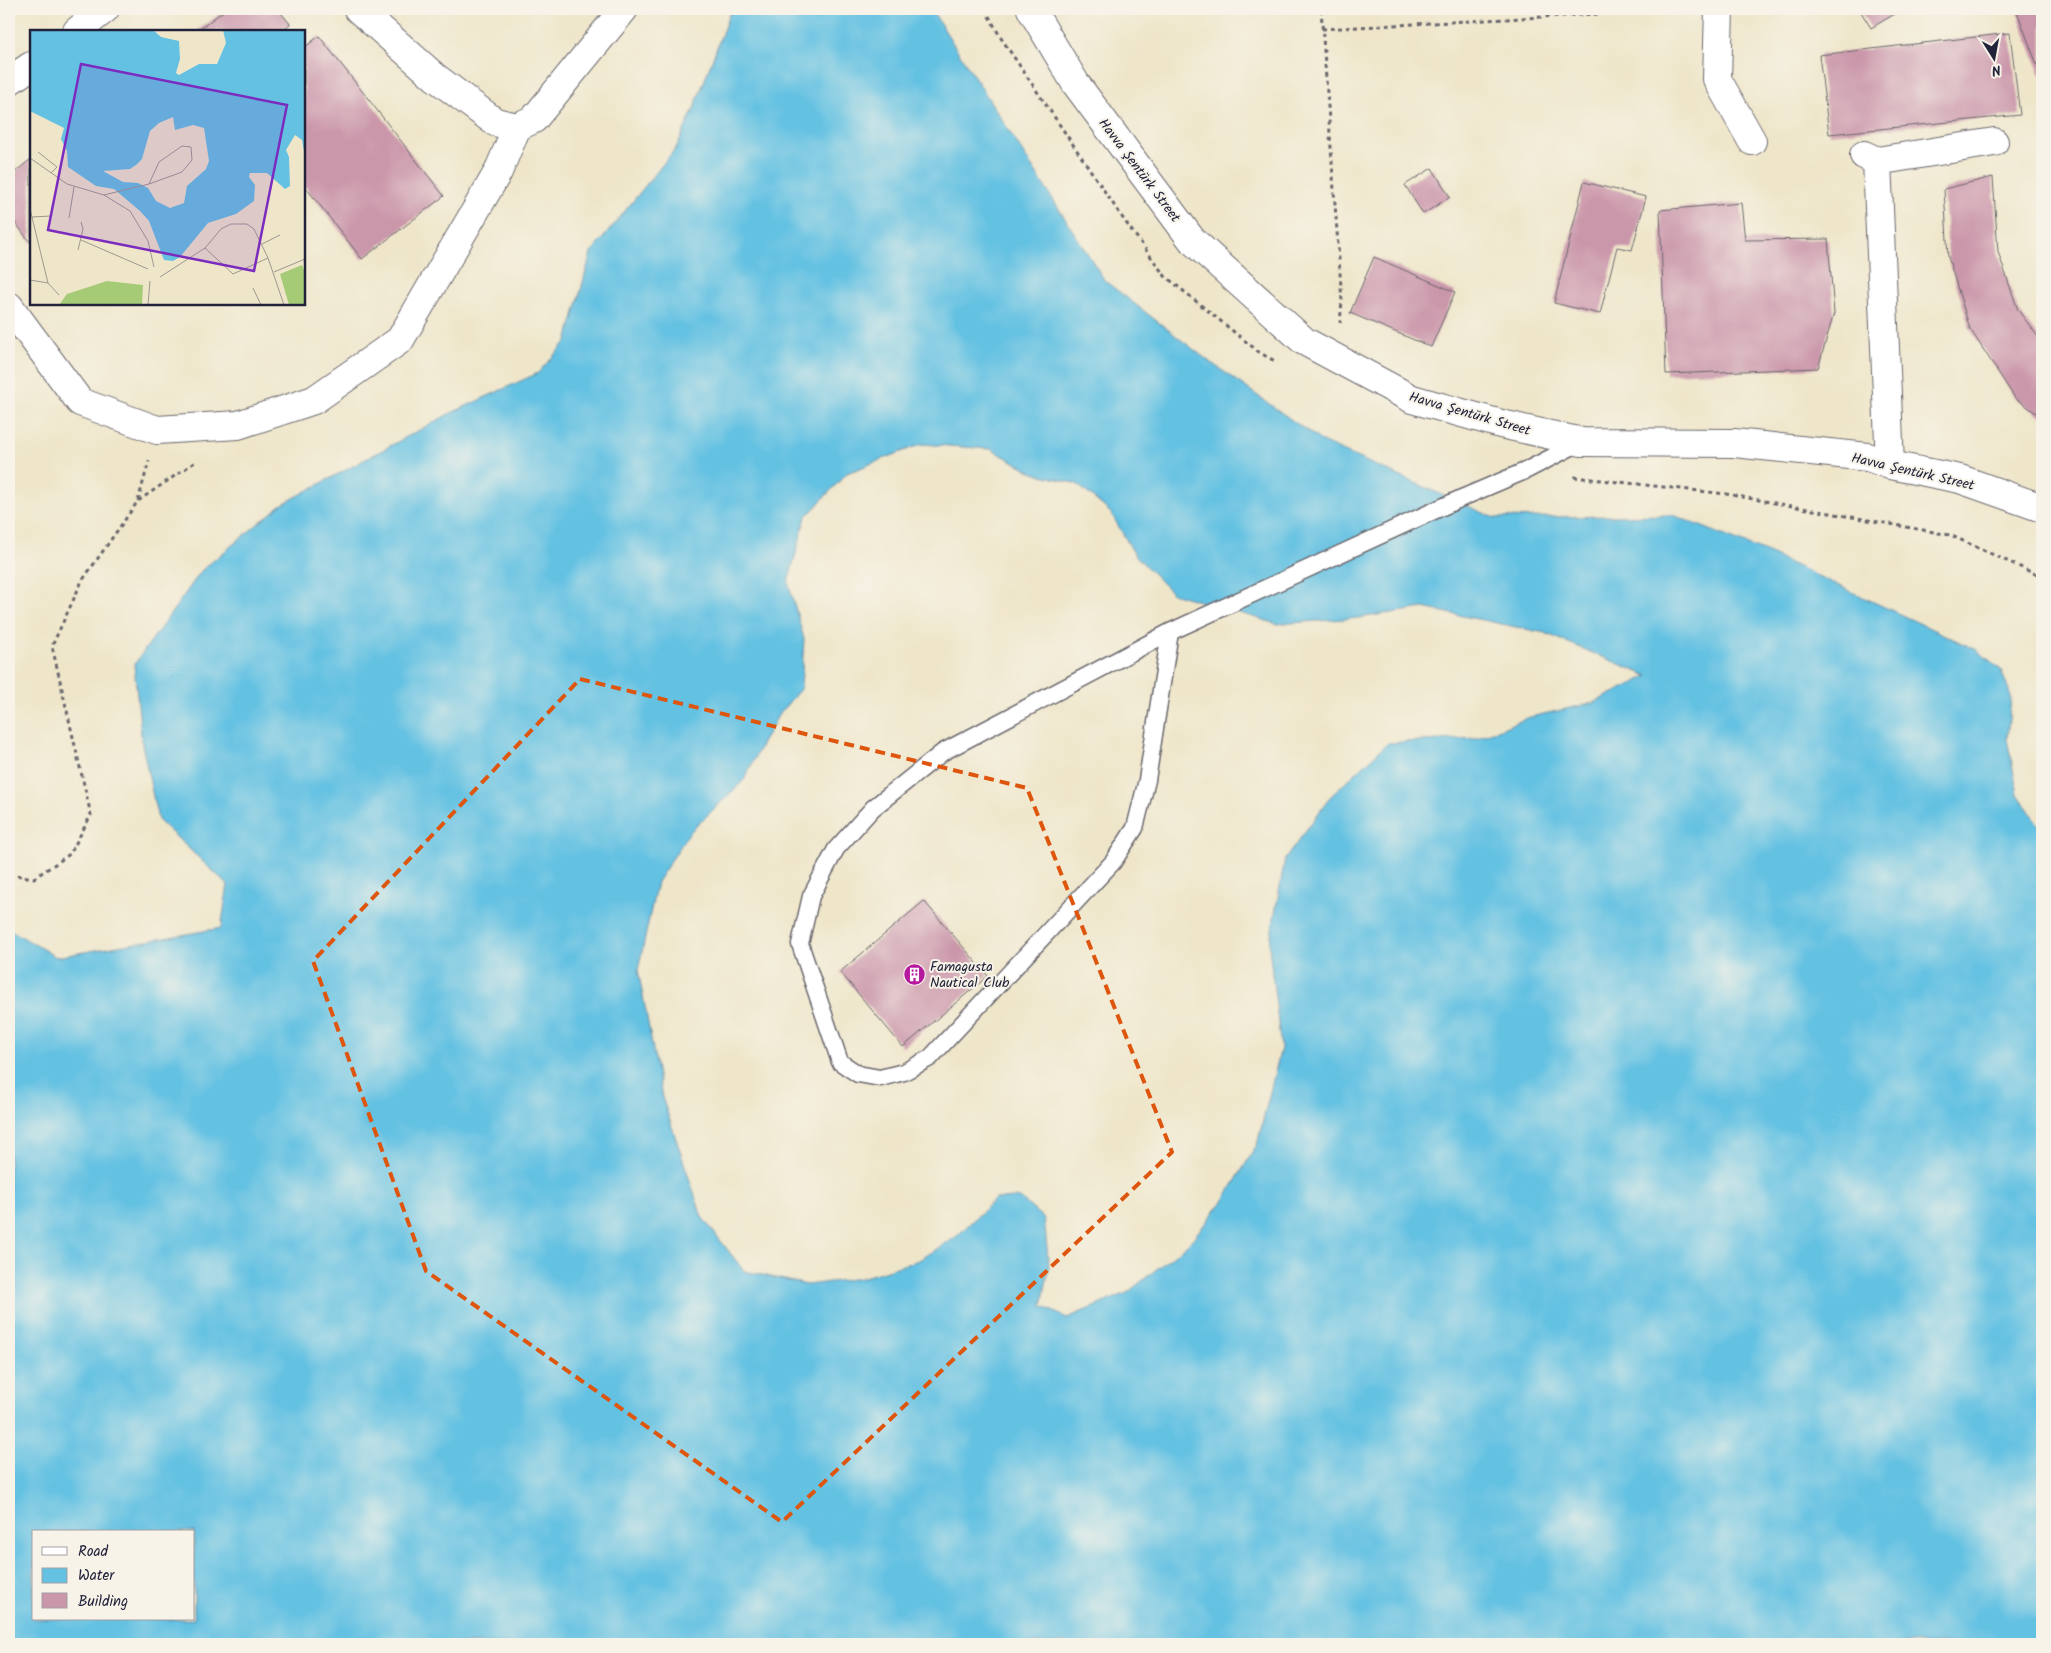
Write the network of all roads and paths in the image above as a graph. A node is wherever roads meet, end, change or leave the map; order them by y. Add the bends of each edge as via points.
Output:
1 (105, 9) edge
2 (358, 9) edge
3 (624, 9) edge
4 (1030, 9) edge
5 (1321, 9) edge
6 (1696, 9) edge
7 (1719, 9) edge
8 (1322, 29) junction
9 (79, 30) edge
10 (30, 67) edge
11 (9, 80) edge
12 (517, 128) junction
13 (1752, 141) dead end
14 (1994, 142) dead end
15 (9, 306) edge
16 (1337, 359) junction
17 (157, 430) junction
18 (1582, 442) junction
19 (1890, 464) junction
20 (138, 501) dead end
21 (2042, 508) edge
22 (1170, 632) junction

1 - 9 street
2 - 12 street via 435,76 495,122
3 - 12 street via 534,119
4 - 16 street, Havva Şentürk Street via 1076,84 1192,240 1304,341
5 - 8 path
6 - 8 path
7 - 13 street via 1717,79
8 - 16 path via 1342,301
10 - 11 street
12 - 17 street via 498,172 400,340 314,400 238,425
14 - 19 street via 1871,158
15 - 17 street via 80,402
16 - 18 street, Havva Şentürk Street via 1412,399
17 - 20 path
18 - 19 street, Havva Şentürk Street via 1734,443 1868,457
18 - 22 lane
19 - 21 street, Havva Şentürk Street via 1960,479
22 - 22 lane via 943,752 873,808 836,849 811,896 800,944 840,1062 858,1074 880,1078 904,1072 930,1058 1113,862 1135,828 1147,780

